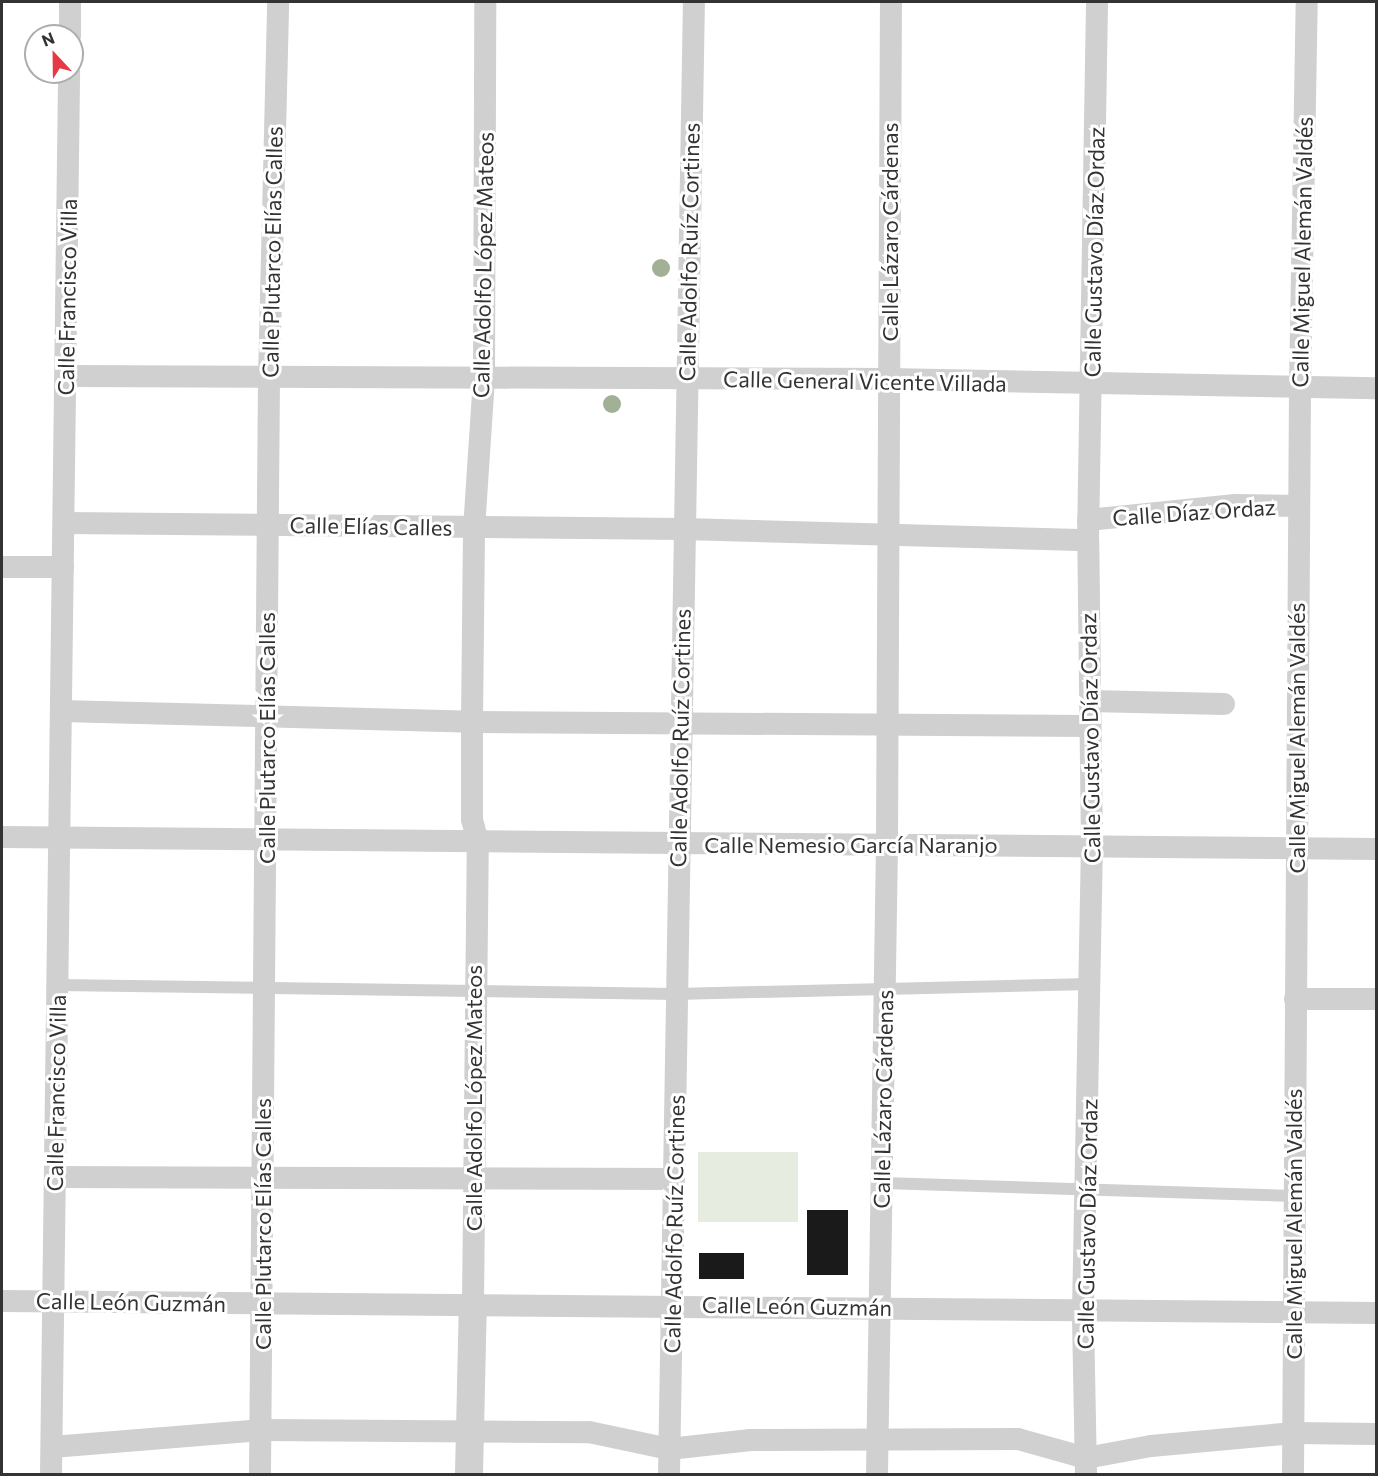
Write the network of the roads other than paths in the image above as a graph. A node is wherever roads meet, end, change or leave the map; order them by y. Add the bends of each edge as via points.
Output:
1 (70, 2) edge
2 (278, 2) edge
3 (485, 2) edge
4 (694, 2) edge
5 (891, 2) edge
6 (1097, 2) edge
7 (1307, 2) edge
8 (70, 24) edge
9 (69, 84) edge
10 (66, 376) junction
11 (269, 378) junction
12 (484, 378) junction
13 (687, 379) junction
14 (889, 379) junction
15 (1093, 384) junction
16 (1300, 387) junction
17 (1377, 387) edge
18 (1299, 506) junction
19 (64, 523) junction
20 (268, 524) junction
21 (474, 529) junction
22 (684, 529) junction
23 (1088, 530) junction
24 (886, 534) junction
25 (2, 567) edge
26 (63, 567) junction
27 (1089, 700) junction
28 (1224, 704) dead end
29 (61, 711) junction
30 (266, 718) junction
31 (472, 722) junction
32 (886, 723) junction
33 (680, 725) junction
34 (1088, 726) junction
35 (2, 837) edge
36 (60, 838) junction
37 (266, 840) junction
38 (478, 842) junction
39 (887, 843) junction
40 (679, 844) junction
41 (1092, 847) junction
42 (1296, 849) junction
43 (1377, 849) edge
44 (1090, 984) junction
45 (58, 985) junction
46 (265, 985) junction
47 (473, 990) junction
48 (885, 991) junction
49 (676, 994) junction
50 (1295, 999) junction
51 (1377, 999) edge
52 (55, 1177) junction
53 (263, 1179) junction
54 (674, 1179) junction
55 (473, 1180) junction
56 (883, 1183) junction
57 (1088, 1192) junction
58 (1293, 1196) junction
59 (2, 1300) edge
60 (54, 1302) junction
61 (473, 1303) junction
62 (262, 1304) junction
63 (675, 1304) junction
64 (880, 1306) junction
65 (1294, 1311) junction
66 (1083, 1312) junction
67 (1377, 1313) edge
68 (261, 1430) junction
69 (470, 1433) junction
70 (1295, 1433) junction
71 (1377, 1434) edge
72 (877, 1437) junction
73 (52, 1447) junction
74 (669, 1449) junction
75 (1086, 1466) edge
76 (51, 1474) edge
77 (260, 1474) edge
78 (469, 1474) edge
79 (669, 1474) edge
80 (877, 1474) edge
81 (1293, 1474) edge

1 - 8 street
2 - 11 street, Calle Plutarco Elías Calles
3 - 12 street, Calle Adolfo López Mateos
4 - 13 street, Calle Adolfo Ruíz Cortines
5 - 14 street, Calle Lázaro Cárdenas
6 - 15 street, Calle Gustavo Díaz Ordaz
7 - 16 street, Calle Miguel Alemán Valdés
9 - 10 street, Calle Francisco Villa
10 - 11 street, Calle General Vicente Villada
10 - 19 street, Calle Francisco Villa
11 - 12 street, Calle General Vicente Villada
11 - 20 street, Calle Plutarco Elías Calles
12 - 13 street, Calle General Vicente Villada
12 - 21 street, Calle Adolfo López Mateos
13 - 14 street, Calle General Vicente Villada
13 - 22 street, Calle Adolfo Ruíz Cortines
14 - 15 street, Calle General Vicente Villada
14 - 24 street, Calle Lázaro Cárdenas
15 - 16 street, Calle General Vicente Villada
15 - 23 street, Calle Gustavo Díaz Ordaz
16 - 17 street, Calle General Vicente Villada
16 - 18 street, Calle Miguel Alemán Valdés
18 - 23 street, Calle Díaz Ordaz via 1235,505
18 - 42 street, Calle Miguel Alemán Valdés
19 - 20 street
19 - 26 street, Calle Francisco Villa
20 - 21 street, Calle Elías Calles
20 - 30 street, Calle Plutarco Elías Calles
21 - 22 street
21 - 31 street, Calle Adolfo López Mateos
22 - 24 street
22 - 33 street, Calle Adolfo Ruíz Cortines
23 - 24 street
23 - 27 street, Calle Gustavo Díaz Ordaz
24 - 32 street, Calle Lázaro Cárdenas
25 - 26 street
26 - 29 street, Calle Francisco Villa
27 - 28 street
27 - 34 street, Calle Gustavo Díaz Ordaz
29 - 30 street
29 - 36 street, Calle Francisco Villa
30 - 31 street
30 - 37 street, Calle Plutarco Elías Calles
31 - 33 street
31 - 38 street, Calle Adolfo López Mateos via 472,819
32 - 33 street
32 - 34 street
32 - 39 street, Calle Lázaro Cárdenas
33 - 40 street, Calle Adolfo Ruíz Cortines
34 - 41 street, Calle Gustavo Díaz Ordaz
35 - 36 street, Calle Nemesio García Naranjo
36 - 37 street, Calle Nemesio García Naranjo
36 - 45 street, Calle Francisco Villa
37 - 38 street, Calle Nemesio García Naranjo
37 - 46 street, Calle Plutarco Elías Calles
38 - 40 street, Calle Nemesio García Naranjo
38 - 47 street, Calle Adolfo López Mateos
39 - 40 street, Calle Nemesio García Naranjo
39 - 41 street, Calle Nemesio García Naranjo
39 - 48 street, Calle Lázaro Cárdenas
40 - 49 street, Calle Adolfo Ruíz Cortines
41 - 42 street, Calle Nemesio García Naranjo
41 - 44 street, Calle Gustavo Díaz Ordaz
42 - 43 street, Calle Nemesio García Naranjo
42 - 50 street, Calle Miguel Alemán Valdés
44 - 48 lane
44 - 57 street, Calle Gustavo Díaz Ordaz
45 - 46 lane
45 - 52 street, Calle Francisco Villa
46 - 47 lane
46 - 53 street, Calle Plutarco Elías Calles
47 - 49 lane
47 - 55 street, Calle Adolfo López Mateos
48 - 49 lane
48 - 56 street, Calle Lázaro Cárdenas
49 - 54 street, Calle Adolfo Ruíz Cortines
50 - 51 street
50 - 58 street, Calle Miguel Alemán Valdés
52 - 53 street
52 - 60 street, Calle Francisco Villa
53 - 55 street
53 - 62 street, Calle Plutarco Elías Calles
54 - 55 street
54 - 63 street, Calle Adolfo Ruíz Cortines
55 - 61 street, Calle Adolfo López Mateos
56 - 57 lane
56 - 64 street, Calle Lázaro Cárdenas
57 - 58 lane
57 - 66 street, Calle Gustavo Díaz Ordaz
58 - 65 street, Calle Miguel Alemán Valdés
59 - 60 street, Calle León Guzmán
60 - 62 street, Calle León Guzmán
60 - 73 street, Calle Francisco Villa
61 - 62 street, Calle León Guzmán
61 - 63 street, Calle León Guzmán
61 - 69 street, Calle Adolfo López Mateos
62 - 68 street, Calle Plutarco Elías Calles
63 - 64 street, Calle León Guzmán
63 - 74 street, Calle Adolfo Ruíz Cortines
64 - 66 street, Calle León Guzmán
64 - 72 street, Calle Lázaro Cárdenas
65 - 66 street, Calle León Guzmán
65 - 67 street, Calle León Guzmán
65 - 70 street, Calle Miguel Alemán Valdés
66 - 75 street, Calle Gustavo Díaz Ordaz
68 - 69 street
68 - 73 street
68 - 77 street, Calle Plutarco Elías Calles
69 - 74 street via 589,1432
69 - 78 street, Calle Adolfo López Mateos
70 - 71 street
70 - 75 street via 1151,1446
70 - 81 street, Calle Miguel Alemán Valdés
72 - 74 street via 751,1440
72 - 75 street via 1018,1439
72 - 80 street, Calle Lázaro Cárdenas
73 - 76 street, Calle Francisco Villa
74 - 79 street, Calle Adolfo Ruíz Cortines

